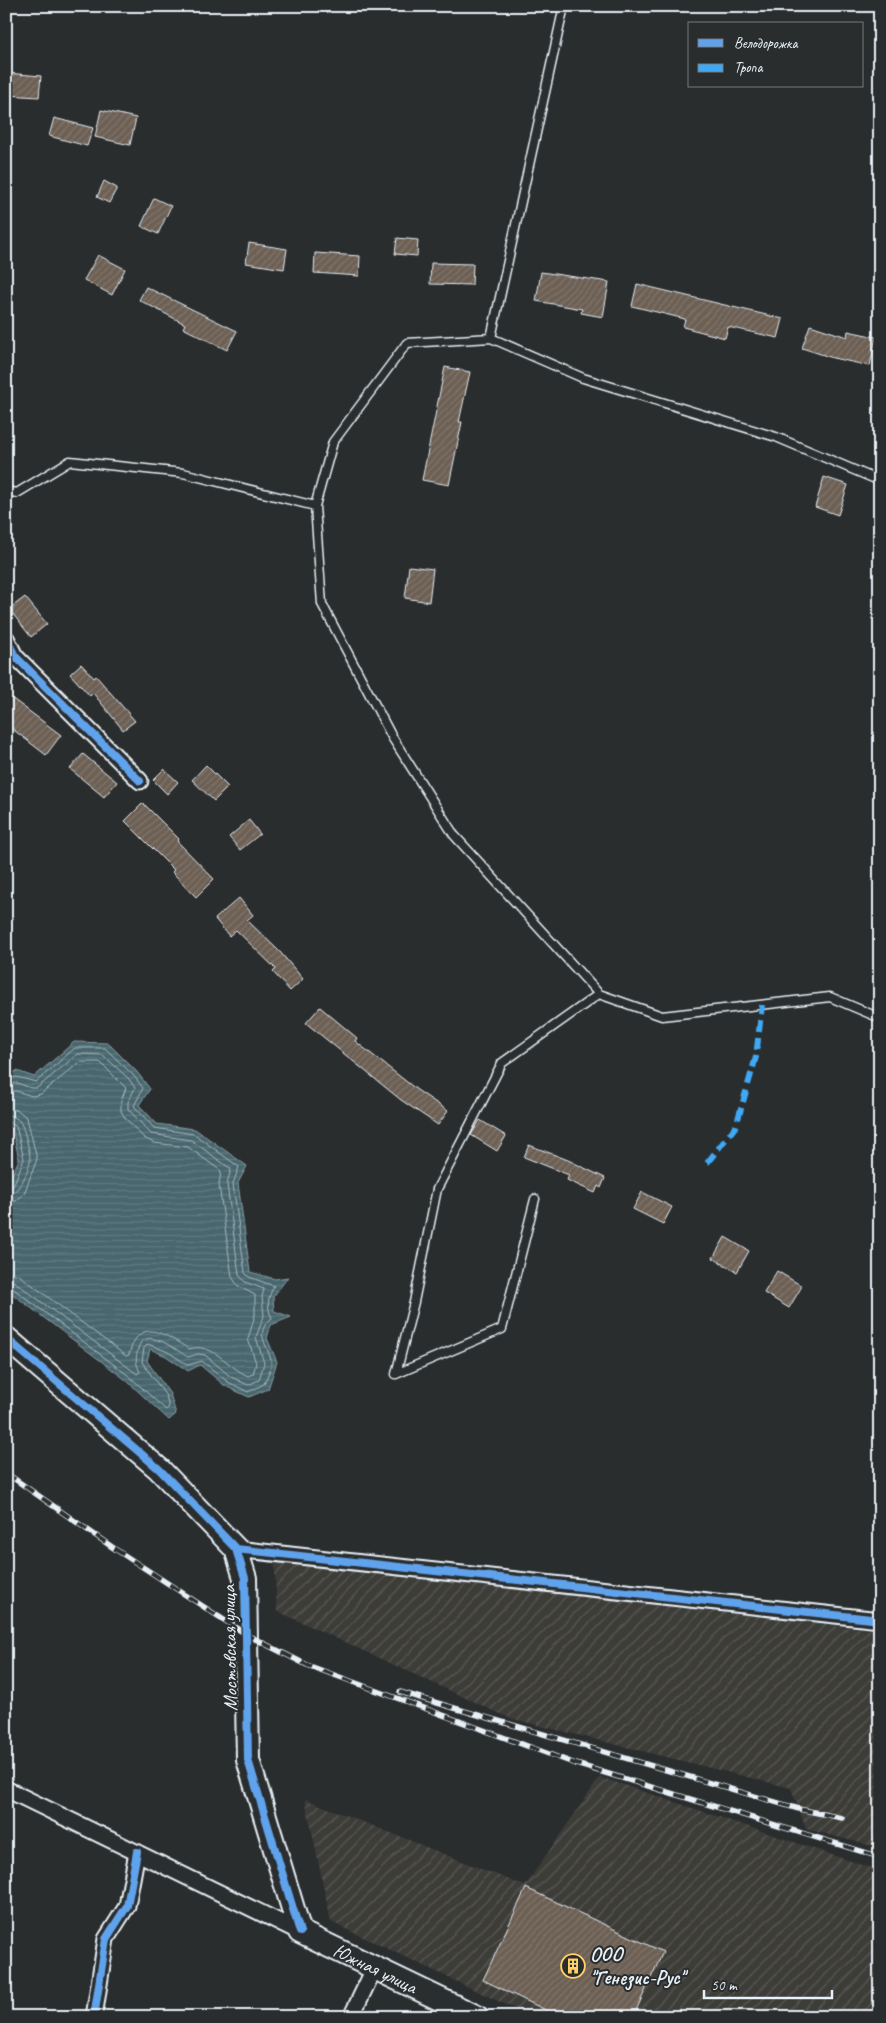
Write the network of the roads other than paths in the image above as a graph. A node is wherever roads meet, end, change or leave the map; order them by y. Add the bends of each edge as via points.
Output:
1 (564, 6) edge
2 (491, 338) junction
3 (880, 481) edge
4 (6, 491) edge
5 (315, 506) junction
6 (6, 638) edge
7 (140, 781) dead end
8 (599, 994) junction
9 (880, 1018) edge
10 (535, 1199) dead end
11 (6, 1338) edge
12 (236, 1549) junction
13 (880, 1620) edge
14 (6, 1790) edge
15 (137, 1852) junction
16 (300, 1932) junction
17 (375, 1967) junction
18 (94, 2017) edge
19 (351, 2017) edge
20 (477, 2017) edge

1 - 2 lane
2 - 3 lane via 583,378 776,437
2 - 5 lane via 406,343 332,442
4 - 5 lane via 17,493 70,461 183,473
5 - 8 lane via 322,604 392,737 454,835
6 - 7 street via 15,656
8 - 9 lane via 662,1016 830,998
8 - 10 lane via 502,1062 437,1189 396,1374 502,1329
11 - 12 street, Мостовская улица via 159,1469
12 - 13 street
12 - 16 street, Мостовская улица via 245,1578 248,1760
14 - 15 street
15 - 16 street
15 - 18 street via 127,1906 106,1939
16 - 17 street, Южная улица
17 - 19 street
17 - 20 street, Южная улица

